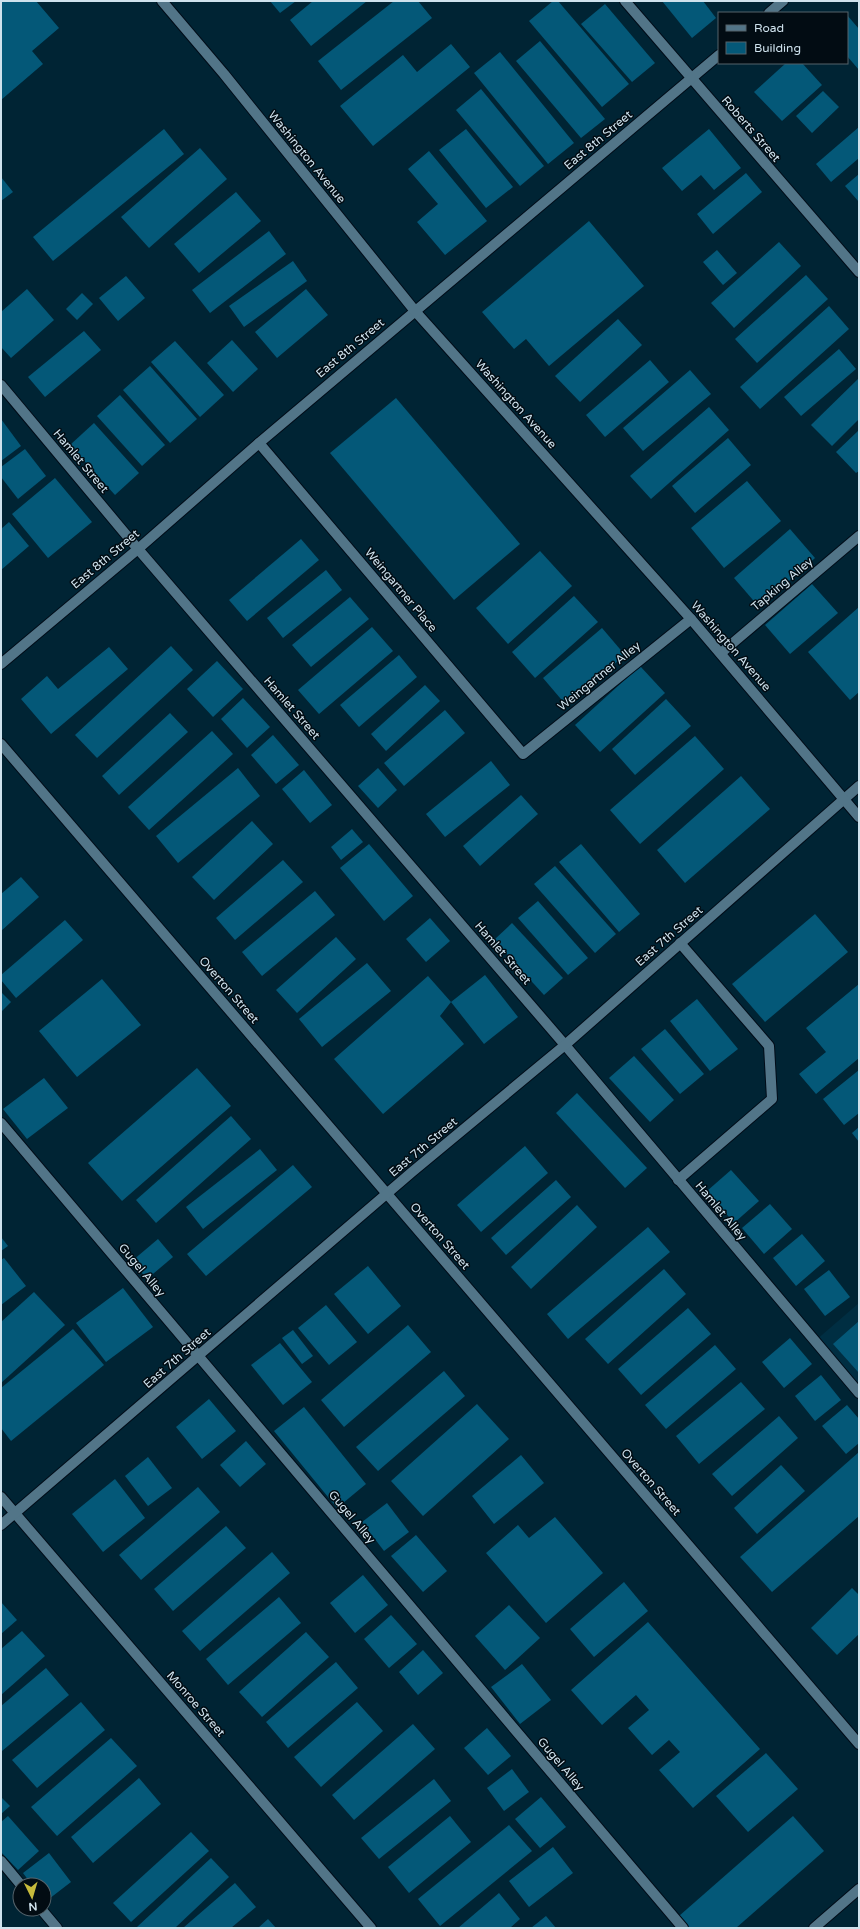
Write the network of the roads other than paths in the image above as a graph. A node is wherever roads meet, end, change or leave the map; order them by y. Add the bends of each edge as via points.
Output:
1 (162, 1) edge
2 (625, 1) edge
3 (783, 1) edge
4 (770, 12) edge
5 (718, 56) edge
6 (691, 79) junction
7 (859, 272) edge
8 (415, 311) junction
9 (1, 385) edge
10 (259, 443) junction
11 (859, 536) edge
12 (138, 549) junction
13 (691, 619) junction
14 (721, 652) junction
15 (1, 664) edge
16 (1, 744) edge
17 (523, 754) joint
18 (859, 786) edge
19 (844, 799) junction
20 (859, 816) edge
21 (680, 943) junction
22 (565, 1045) junction
23 (1, 1123) edge
24 (678, 1180) junction
25 (388, 1194) junction
26 (198, 1357) junction
27 (859, 1393) edge
28 (1, 1497) edge
29 (15, 1514) junction
30 (1, 1525) edge
31 (859, 1744) edge
32 (1, 1861) edge
33 (14, 1877) edge
34 (859, 1889) edge
35 (48, 1917) edge
36 (58, 1928) edge
37 (371, 1928) edge
38 (683, 1928) edge
39 (814, 1928) edge

1 - 8 street, Washington Avenue
2 - 6 street, Roberts Street
3 - 4 street
5 - 6 street, East 8th Street
6 - 7 street, Roberts Street
6 - 8 street, East 8th Street
8 - 10 street, East 8th Street
8 - 13 street, Washington Avenue
9 - 12 street, Hamlet Street
10 - 12 street, East 8th Street
10 - 17 street, Weingartner Place
11 - 14 street, Tapking Alley
12 - 15 street, East 8th Street
12 - 22 street, Hamlet Street
13 - 14 street, Washington Avenue
13 - 17 street, Weingartner Alley
14 - 19 street, Washington Avenue
16 - 25 street, Overton Street
18 - 19 street, East 7th Street
19 - 20 street, Washington Avenue
19 - 21 street, East 7th Street
21 - 22 street, East 7th Street
21 - 24 street via 769,1046 772,1099
22 - 24 street, Hamlet Alley
22 - 25 street, East 7th Street
23 - 26 street, Gugel Alley
24 - 27 street, Hamlet Alley
25 - 26 street, East 7th Street
25 - 31 street, Overton Street
26 - 29 street, East 7th Street
26 - 38 street, Gugel Alley
28 - 29 street, Monroe Street
29 - 30 street, East 7th Street
29 - 37 street, Monroe Street
32 - 33 street
34 - 39 street
35 - 36 street

